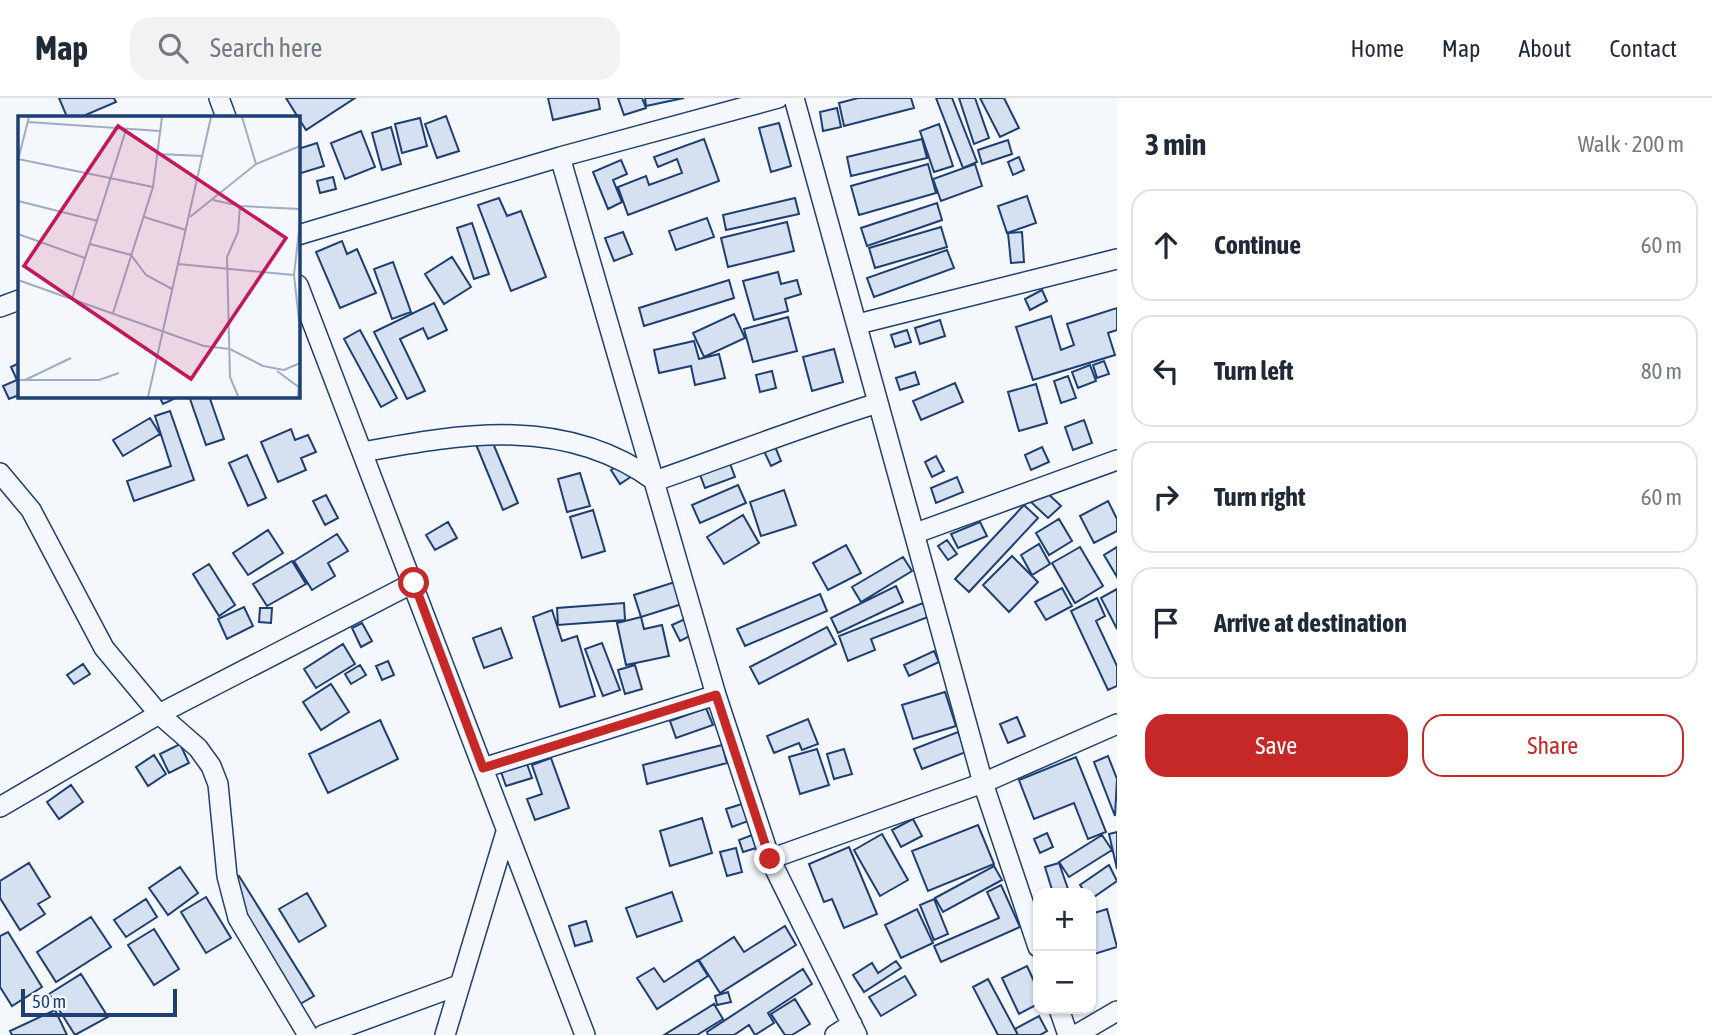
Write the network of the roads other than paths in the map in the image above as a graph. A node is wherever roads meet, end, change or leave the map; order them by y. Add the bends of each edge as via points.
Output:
1 (219, 98) edge
2 (778, 98) edge
3 (794, 98) edge
4 (226, 116) edge
5 (560, 157) junction
6 (299, 235) edge
7 (1117, 259) edge
8 (299, 288) edge
9 (18, 300) edge
10 (0, 307) edge
11 (858, 324) junction
12 (878, 403) junction
13 (363, 452) junction
14 (1117, 460) edge
15 (0, 473) edge
16 (656, 481) junction
17 (916, 533) junction
18 (414, 583) junction
19 (716, 695) junction
20 (159, 713) junction
21 (1117, 724) edge
22 (483, 768) junction
23 (983, 783) junction
24 (0, 807) edge
25 (506, 832) junction
26 (770, 859) junction
27 (1033, 932) edge
28 (458, 985) junction
29 (1117, 1011) edge
30 (1061, 1014) edge
31 (855, 1030) edge
32 (308, 1035) edge
33 (323, 1035) edge
34 (445, 1035) edge
35 (585, 1035) edge
36 (835, 1035) edge
37 (1068, 1035) edge
38 (1076, 1035) edge

1 - 4 street
2 - 5 street
3 - 11 street
5 - 6 street
5 - 16 street
7 - 11 street
8 - 13 street
9 - 10 street
11 - 12 street
12 - 16 street via 795,428
12 - 17 street
13 - 16 street via 477,434 529,435 598,449 628,461
13 - 18 street
14 - 17 street
15 - 20 street via 31,510 104,648
16 - 19 street
17 - 23 street
18 - 20 street
18 - 22 street
19 - 22 street
19 - 26 street
20 - 24 street
20 - 32 street via 211,766 219,784 227,876 238,918
21 - 23 street
22 - 25 street
23 - 26 street
23 - 27 street
25 - 28 street
25 - 35 street
26 - 31 street
28 - 33 street
28 - 34 street
29 - 38 street
30 - 37 street
31 - 36 street

